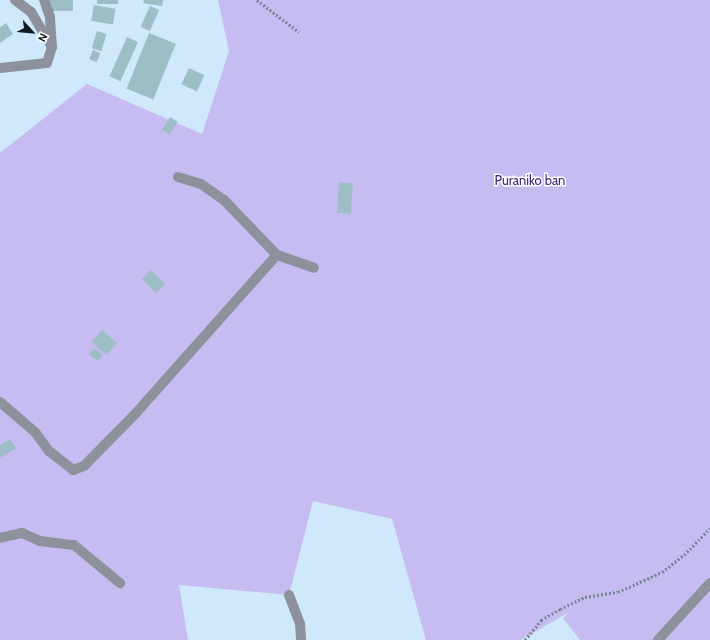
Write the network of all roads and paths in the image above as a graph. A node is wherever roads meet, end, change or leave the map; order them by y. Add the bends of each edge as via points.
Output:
1 (15, 0) edge
2 (44, 0) edge
3 (257, 0) edge
4 (299, 32) dead end
5 (52, 47) junction
6 (0, 68) edge
7 (178, 177) dead end
8 (277, 255) junction
9 (314, 268) dead end
10 (0, 402) edge
11 (710, 528) edge
12 (0, 538) edge
13 (120, 583) dead end
14 (710, 583) edge
15 (289, 595) dead end
16 (300, 640) edge
17 (525, 640) edge
18 (658, 640) edge

1 - 5 street via 31,12
2 - 5 street via 50,17
3 - 4 path
5 - 6 street via 47,63
7 - 8 street via 201,184 224,200
8 - 9 street
8 - 10 street via 136,414 84,466 73,470 49,451 35,432
11 - 17 path via 684,555 662,572 618,592 585,597 560,609 540,620
12 - 13 street via 22,533 40,540 74,545
14 - 18 street
15 - 16 street via 300,624

